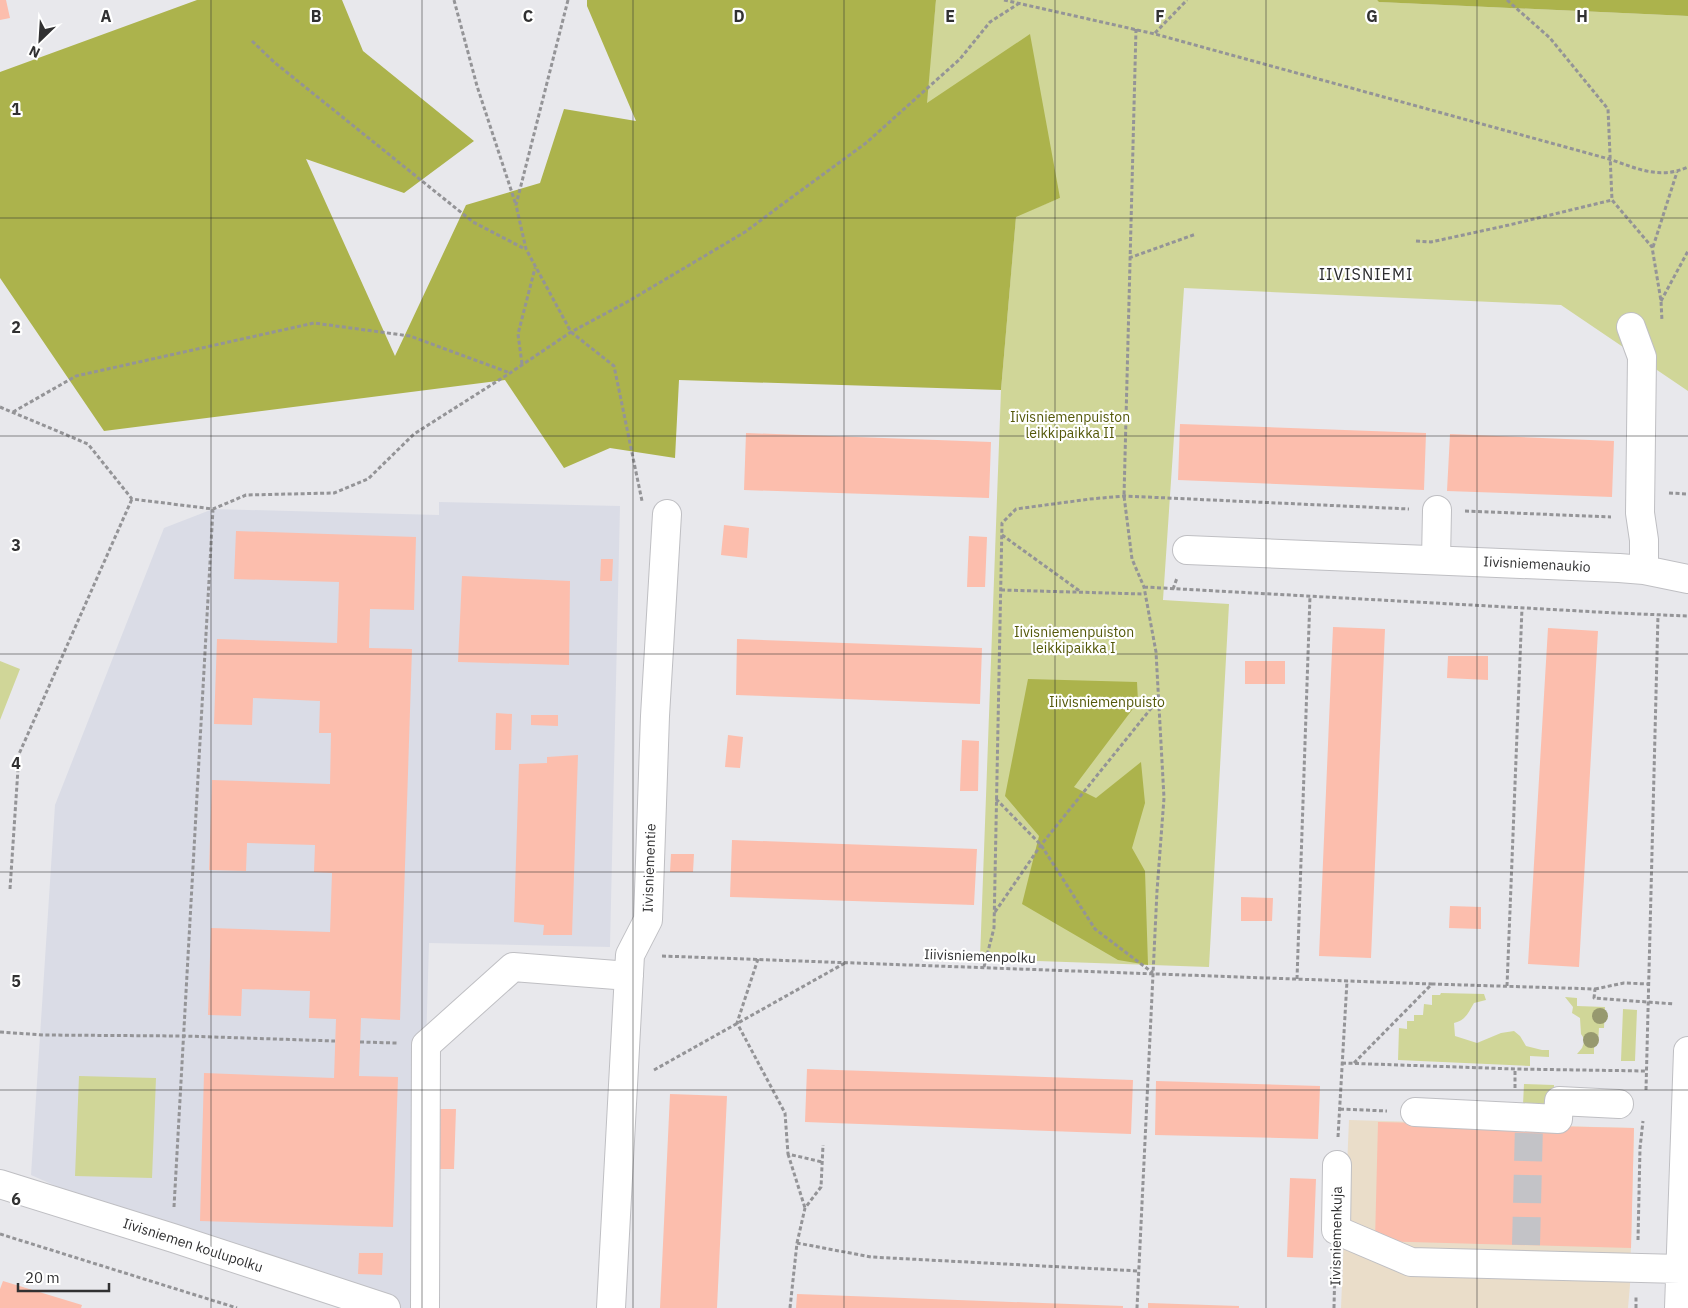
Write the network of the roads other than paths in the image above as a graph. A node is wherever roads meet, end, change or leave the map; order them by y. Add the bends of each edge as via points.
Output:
1 (1631, 328) dead end
2 (1437, 510) road end
3 (656, 511) road end
4 (1187, 550) dead end
5 (1436, 560) junction
6 (1644, 570) junction
7 (1688, 579) edge
8 (630, 966) junction
9 (1688, 1051) edge
10 (1619, 1104) dead end
11 (1405, 1112) road end
12 (1337, 1165) dead end
13 (0, 1184) edge
14 (1680, 1269) junction
15 (386, 1308) edge
16 (425, 1308) edge
17 (611, 1308) edge
18 (1680, 1308) edge

1 - 6 street via 1642,357 1640,513
2 - 5 street
3 - 8 street, Iivisniementie via 655,716 648,920
4 - 5 street, Iivisniemenaukio
5 - 6 street, Iivisniemenaukio
6 - 7 street, Iivisniemenaukio
8 - 16 street via 513,967 426,1045
8 - 17 street, Iivisniementie
9 - 14 street
10 - 11 street via 1559,1101 1558,1119 1529,1122
12 - 14 street, Iivisniemenkuja via 1336,1230 1411,1262 1526,1255 1638,1268
13 - 15 street, Iivisniemen koulupolku
14 - 18 street

